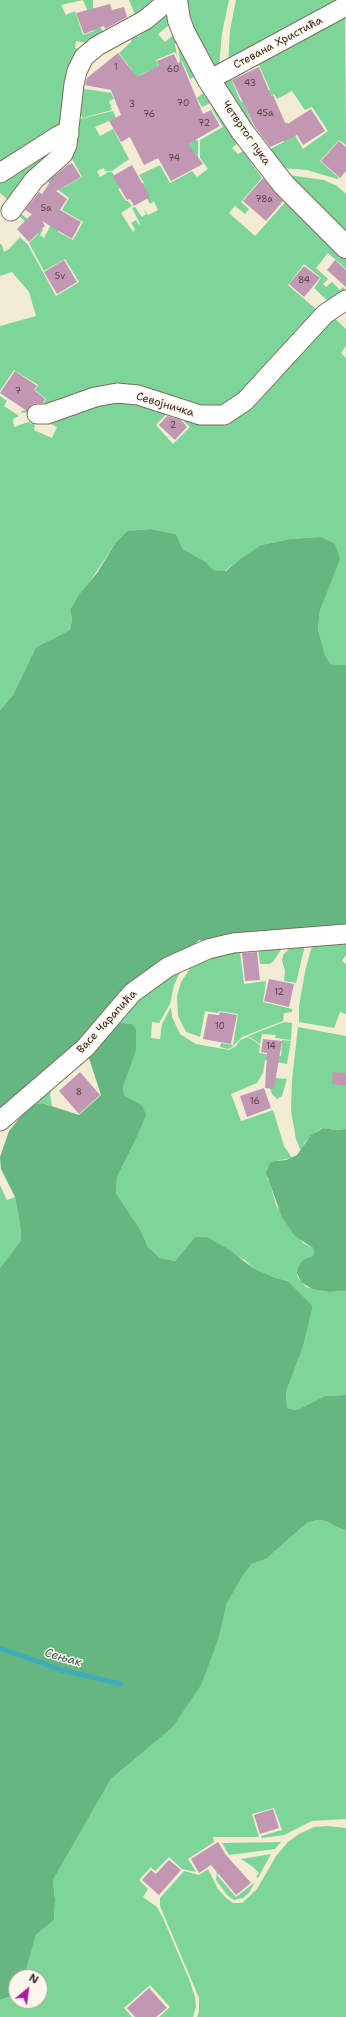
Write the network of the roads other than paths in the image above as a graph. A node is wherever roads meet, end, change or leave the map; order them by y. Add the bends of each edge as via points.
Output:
1 (169, 0) edge
2 (176, 0) edge
3 (346, 6) edge
4 (209, 80) junction
5 (69, 134) junction
6 (0, 173) edge
7 (11, 211) dead end
8 (346, 247) edge
9 (346, 300) edge
10 (37, 414) dead end
11 (346, 934) edge
12 (0, 1121) edge

1 - 5 street via 145,20 97,46 84,57 74,84
2 - 4 street, Четвртог пука via 179,20
3 - 4 street, Стевана Христића
4 - 8 street, Четвртог пука via 242,131 284,185
5 - 6 street via 58,136
5 - 7 street via 63,154 34,180
9 - 10 street, Севојничка via 325,314 245,401 224,415 200,415 138,395 118,393 95,397 46,414
11 - 12 street, Васе Чарапића via 233,943 203,951 168,967 132,993 85,1048

